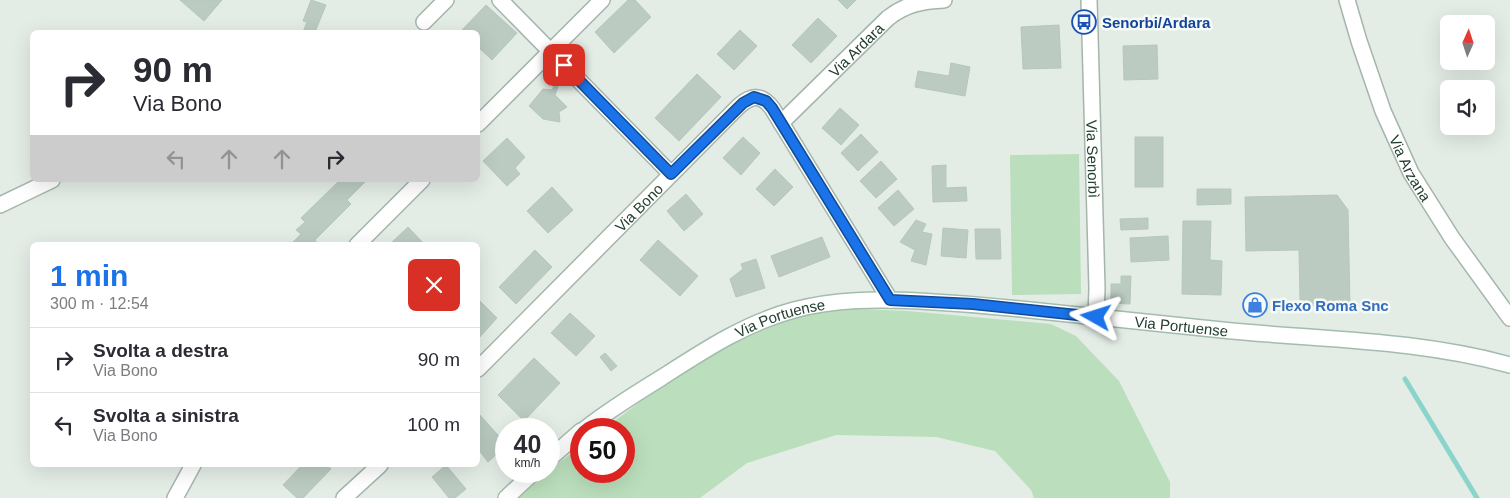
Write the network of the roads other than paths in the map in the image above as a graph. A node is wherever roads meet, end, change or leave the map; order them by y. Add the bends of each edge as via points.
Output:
1 (446, 0) edge
2 (500, 0) edge
3 (602, 0) edge
4 (944, 0) edge
5 (1089, 0) edge
6 (1348, 0) edge
7 (424, 22) dead end
8 (550, 51) junction
9 (480, 122) edge
10 (781, 123) junction
11 (671, 174) junction
12 (48, 182) edge
13 (420, 182) edge
14 (0, 205) edge
15 (360, 242) edge
16 (890, 300) junction
17 (1096, 317) junction
18 (1510, 318) edge
19 (1510, 365) edge
20 (480, 367) edge
21 (600, 418) edge
22 (570, 441) edge
23 (560, 450) edge
24 (192, 467) edge
25 (378, 467) edge
26 (522, 483) edge
27 (175, 498) edge
28 (344, 498) edge
29 (506, 498) edge

1 - 7 street
2 - 8 street
3 - 8 street
4 - 10 street, Via Ardara via 915,3 892,15
5 - 17 street, Via Senorbì
6 - 18 street, Via Arzana via 1383,111 1411,173 1452,238
8 - 9 street
8 - 11 street
10 - 11 street, Via Bono via 766,101 758,97 749,99
10 - 16 street, Via Bono
11 - 20 street, Via Bono
12 - 14 street
13 - 15 street
16 - 17 street, Via Portuense via 973,304
16 - 21 street, Via Portuense via 825,304 768,318 709,348
17 - 19 street, Via Portuense via 1420,346
22 - 23 street
24 - 27 street
25 - 28 street
26 - 29 street

